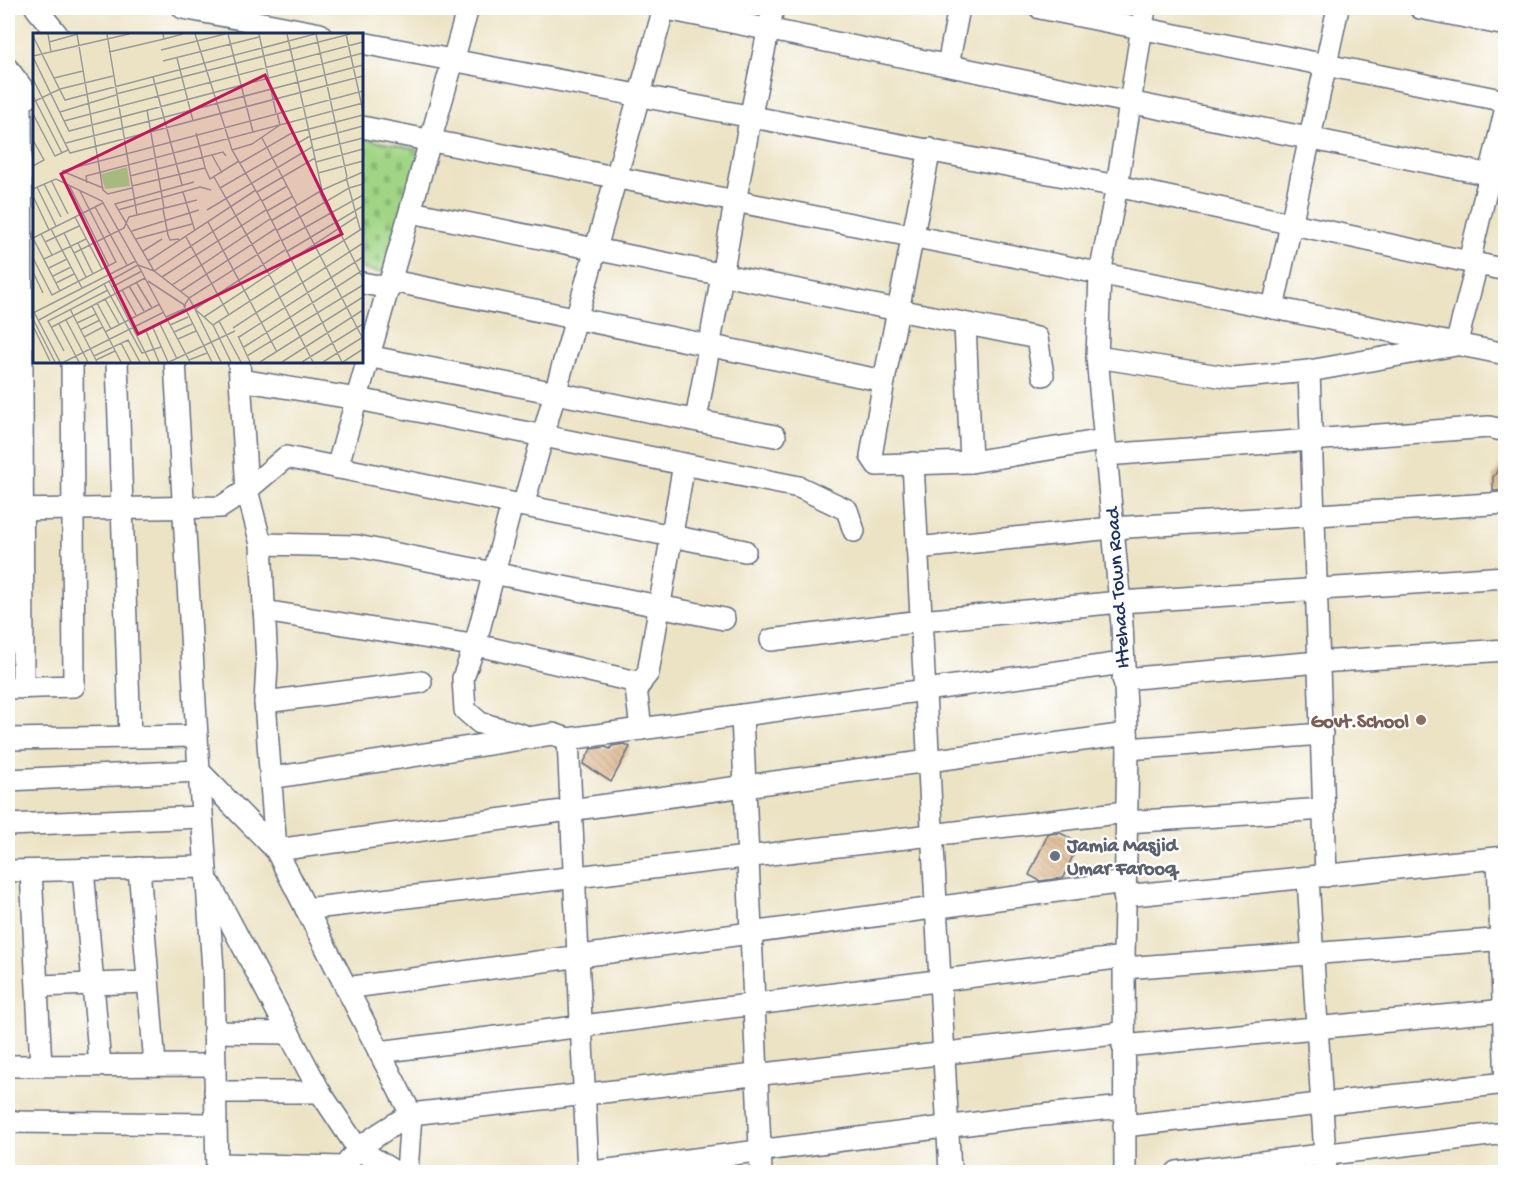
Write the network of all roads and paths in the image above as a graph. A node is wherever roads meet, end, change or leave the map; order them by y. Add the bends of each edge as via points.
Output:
1 (36, 8) edge
2 (183, 8) edge
3 (468, 8) edge
4 (663, 8) edge
5 (773, 8) edge
6 (959, 8) edge
7 (1040, 8) edge
8 (1338, 8) edge
9 (1420, 8) edge
10 (1143, 17) edge
11 (267, 22) edge
12 (1506, 25) edge
13 (768, 29) junction
14 (56, 33) edge
15 (316, 33) edge
16 (363, 43) edge
17 (453, 61) junction
18 (948, 65) junction
19 (1326, 65) junction
20 (8, 69) edge
21 (21, 87) junction
22 (639, 94) junction
23 (1506, 101) edge
24 (1130, 102) junction
25 (33, 103) edge
26 (1506, 108) edge
27 (751, 114) junction
28 (363, 127) edge
29 (1311, 138) junction
30 (430, 140) junction
31 (930, 149) junction
32 (1498, 176) edge
33 (615, 177) junction
34 (1117, 186) junction
35 (735, 201) junction
36 (411, 212) junction
37 (1293, 223) junction
38 (913, 237) junction
39 (596, 248) junction
40 (1473, 263) junction
41 (1506, 270) edge
42 (722, 274) junction
43 (1100, 274) junction
44 (363, 283) edge
45 (391, 285) junction
46 (21, 297) edge
47 (1273, 308) junction
48 (898, 311) junction
49 (575, 319) junction
50 (965, 324) junction
51 (1456, 345) junction
52 (709, 346) junction
53 (1506, 354) edge
54 (366, 356) edge
55 (1097, 357) junction
56 (72, 363) edge
57 (117, 363) edge
58 (175, 363) edge
59 (240, 371) edge
60 (1309, 371) junction
61 (1042, 375) dead end
62 (884, 381) junction
63 (555, 393) junction
64 (358, 399) junction
65 (696, 420) junction
66 (1506, 431) edge
67 (776, 435) dead end
68 (542, 436) junction
69 (1311, 442) junction
70 (1105, 448) junction
71 (971, 462) junction
72 (912, 463) junction
73 (684, 464) junction
74 (338, 468) junction
75 (247, 490) junction
76 (1506, 503) edge
77 (517, 505) junction
78 (185, 507) junction
79 (122, 508) junction
80 (73, 509) junction
81 (15, 510) edge
82 (1314, 514) junction
83 (1112, 528) junction
84 (854, 531) dead end
85 (672, 536) junction
86 (261, 544) junction
87 (917, 548) junction
88 (744, 551) dead end
89 (492, 573) junction
90 (1506, 577) edge
91 (1317, 589) junction
92 (1120, 602) junction
93 (660, 605) junction
94 (264, 611) junction
95 (724, 619) dead end
96 (921, 621) junction
97 (771, 640) dead end
98 (475, 645) junction
99 (1506, 650) edge
100 (1319, 662) junction
101 (1123, 671) junction
102 (421, 682) dead end
103 (641, 683) junction
104 (15, 688) edge
105 (924, 690) junction
106 (266, 702) junction
107 (742, 716) junction
108 (641, 729) junction
109 (1322, 734) junction
110 (130, 736) junction
111 (197, 736) junction
112 (533, 737) junction
113 (8, 739) edge
114 (568, 739) junction
115 (1127, 742) junction
116 (928, 761) junction
117 (199, 771) junction
118 (271, 778) junction
119 (8, 780) edge
120 (745, 786) junction
121 (1324, 809) junction
122 (571, 810) junction
123 (1126, 817) junction
124 (201, 818) junction
125 (8, 825) edge
126 (932, 835) junction
127 (276, 850) junction
128 (748, 857) junction
129 (1502, 857) edge
130 (139, 868) junction
131 (82, 869) junction
132 (31, 871) junction
133 (204, 871) junction
134 (8, 872) edge
135 (1317, 877) junction
136 (574, 878) junction
137 (1124, 889) junction
138 (936, 908) junction
139 (306, 909) junction
140 (751, 933) junction
141 (1503, 940) edge
142 (1312, 954) junction
143 (578, 956) junction
144 (1124, 963) junction
145 (940, 980) junction
146 (147, 982) junction
147 (93, 984) junction
148 (39, 986) junction
149 (346, 988) junction
150 (754, 1004) junction
151 (1504, 1011) edge
152 (581, 1027) junction
153 (1317, 1030) junction
154 (214, 1032) junction
155 (289, 1033) junction
156 (1123, 1039) junction
157 (379, 1052) junction
158 (944, 1054) junction
159 (100, 1065) junction
160 (155, 1065) junction
161 (215, 1065) junction
162 (8, 1066) edge
163 (41, 1066) junction
164 (757, 1075) junction
165 (1506, 1084) edge
166 (215, 1092) junction
167 (320, 1092) junction
168 (584, 1095) junction
169 (1322, 1103) junction
170 (411, 1114) junction
171 (1124, 1117) junction
172 (8, 1122) edge
173 (215, 1124) junction
174 (948, 1128) junction
175 (1506, 1133) edge
176 (358, 1149) junction
177 (760, 1150) junction
178 (1325, 1164) edge
179 (217, 1168) edge
180 (345, 1170) edge
181 (395, 1173) edge
182 (407, 1173) edge
183 (588, 1173) edge
184 (593, 1173) edge
185 (761, 1173) edge
186 (950, 1173) edge
187 (1125, 1173) edge
188 (1177, 1173) edge

1 - 14 street
2 - 11 street
3 - 17 street
4 - 13 street
4 - 22 street
5 - 13 street
6 - 18 street
7 - 10 street
8 - 19 street
9 - 12 street
10 - 19 street
10 - 24 street, Ittehad Town Road
11 - 15 street
13 - 18 street
13 - 27 street
16 - 17 street
17 - 22 street
17 - 30 street
18 - 24 street
19 - 23 street
19 - 29 street
20 - 21 street
21 - 25 street
21 - 46 street
22 - 27 street
22 - 33 street
24 - 29 street
24 - 34 street, Ittehad Town Road
26 - 32 street
27 - 31 street
27 - 35 street
28 - 30 street
29 - 32 street
29 - 37 street
30 - 33 street
30 - 36 street
31 - 34 street
31 - 38 street
32 - 40 street
33 - 35 street
33 - 39 street
34 - 37 street
34 - 43 street, Ittehad Town Road
35 - 38 street
35 - 42 street
36 - 39 street
36 - 45 street
37 - 40 street
37 - 47 street
38 - 43 street
38 - 48 street
39 - 42 street
39 - 49 street
40 - 41 street
40 - 51 street
42 - 48 street
42 - 52 street
43 - 47 street
43 - 55 street, Ittehad Town Road
44 - 45 street
45 - 49 street
45 - 54 street
46 - 81 street
47 - 51 street
48 - 50 street
48 - 62 street
49 - 52 street
49 - 63 street
50 - 61 street via 1037,338
50 - 71 street
51 - 53 street
51 - 60 street
52 - 62 street
52 - 65 street
54 - 63 street
54 - 64 street
55 - 60 street via 1232,378
55 - 70 street, Ittehad Town Road
56 - 80 street
57 - 79 street
58 - 78 street
59 - 64 street
59 - 75 street
60 - 69 street
62 - 72 street via 871,456 877,465
63 - 65 street
63 - 68 street
64 - 68 street
64 - 74 street
65 - 67 street
66 - 69 street via 1490,427
68 - 73 street
68 - 77 street
69 - 70 street
69 - 82 street
70 - 71 street
70 - 83 street, Ittehad Town Road
71 - 72 street
72 - 87 street
73 - 84 street via 799,486 847,510
73 - 85 street
74 - 75 street via 286,458
74 - 77 street
75 - 78 street via 221,507
75 - 86 street
76 - 82 street
77 - 85 street
77 - 89 street
78 - 79 street
78 - 111 street
79 - 80 street
79 - 110 street
80 - 81 street
80 - 104 street via 74,687
81 - 104 street
82 - 83 street
82 - 91 street
83 - 87 street
83 - 92 street, Ittehad Town Road
85 - 88 street
85 - 93 street
86 - 89 street via 357,546
86 - 94 street
87 - 96 street
89 - 93 street
89 - 98 street
90 - 91 street
91 - 92 street
91 - 100 street
92 - 96 street
92 - 101 street, Ittehad Town Road
93 - 95 street
93 - 103 street via 648,673
94 - 98 street
94 - 106 street
96 - 97 street
96 - 105 street
98 - 103 street
98 - 112 street via 463,678 465,710 480,723
99 - 100 street
100 - 101 street
100 - 109 street
101 - 105 street
101 - 115 street, Ittehad Town Road
102 - 106 street
103 - 108 street via 636,688
105 - 107 street
105 - 116 street
106 - 118 street
107 - 108 street
107 - 120 street
108 - 114 street
109 - 115 street
109 - 121 street
110 - 111 street
110 - 113 street
111 - 117 street
112 - 114 street via 553,734
112 - 118 street
114 - 122 street
115 - 116 street
115 - 123 street, Ittehad Town Road
116 - 120 street
116 - 126 street
117 - 119 street
117 - 124 street
117 - 127 street
118 - 127 street
120 - 122 street
120 - 128 street
121 - 123 street
121 - 135 street
122 - 127 street
122 - 136 street
123 - 126 street
123 - 137 street, Ittehad Town Road
124 - 125 street
124 - 133 street
126 - 128 street
126 - 138 street
127 - 139 street
128 - 136 street
128 - 140 street
129 - 135 street
129 - 141 street
130 - 131 street
130 - 133 street
130 - 146 street
131 - 132 street
131 - 147 street
132 - 134 street
132 - 148 street
133 - 154 street
133 - 155 street
135 - 137 street
135 - 142 street
136 - 139 street
136 - 143 street
137 - 138 street
137 - 144 street, Ittehad Town Road
138 - 140 street
138 - 145 street
139 - 149 street
140 - 143 street
140 - 150 street
141 - 142 street
141 - 151 street
142 - 144 street
142 - 153 street
143 - 149 street
143 - 152 street
144 - 145 street
144 - 156 street, Ittehad Town Road
145 - 150 street
145 - 158 street
146 - 147 street
146 - 160 street
147 - 148 street
147 - 159 street
148 - 163 street
149 - 157 street
150 - 152 street
150 - 164 street
151 - 153 street
151 - 165 street
152 - 157 street
152 - 168 street
153 - 156 street
153 - 169 street
154 - 155 street
154 - 161 street
155 - 167 street
156 - 158 street
156 - 171 street, Ittehad Town Road
157 - 170 street
158 - 164 street
158 - 174 street
159 - 160 street
159 - 163 street
160 - 161 street
161 - 166 street
162 - 163 street
164 - 168 street
164 - 177 street
165 - 169 street
166 - 167 street
166 - 173 street
167 - 176 street
168 - 170 street
168 - 183 street
169 - 171 street
169 - 178 street
170 - 176 street
170 - 182 street
171 - 174 street
171 - 187 street, Ittehad Town Road
172 - 173 street
173 - 179 street
174 - 177 street
174 - 186 street
175 - 178 street
176 - 180 street
176 - 181 street
177 - 184 street
177 - 185 street
178 - 188 street
179 - 180 street

